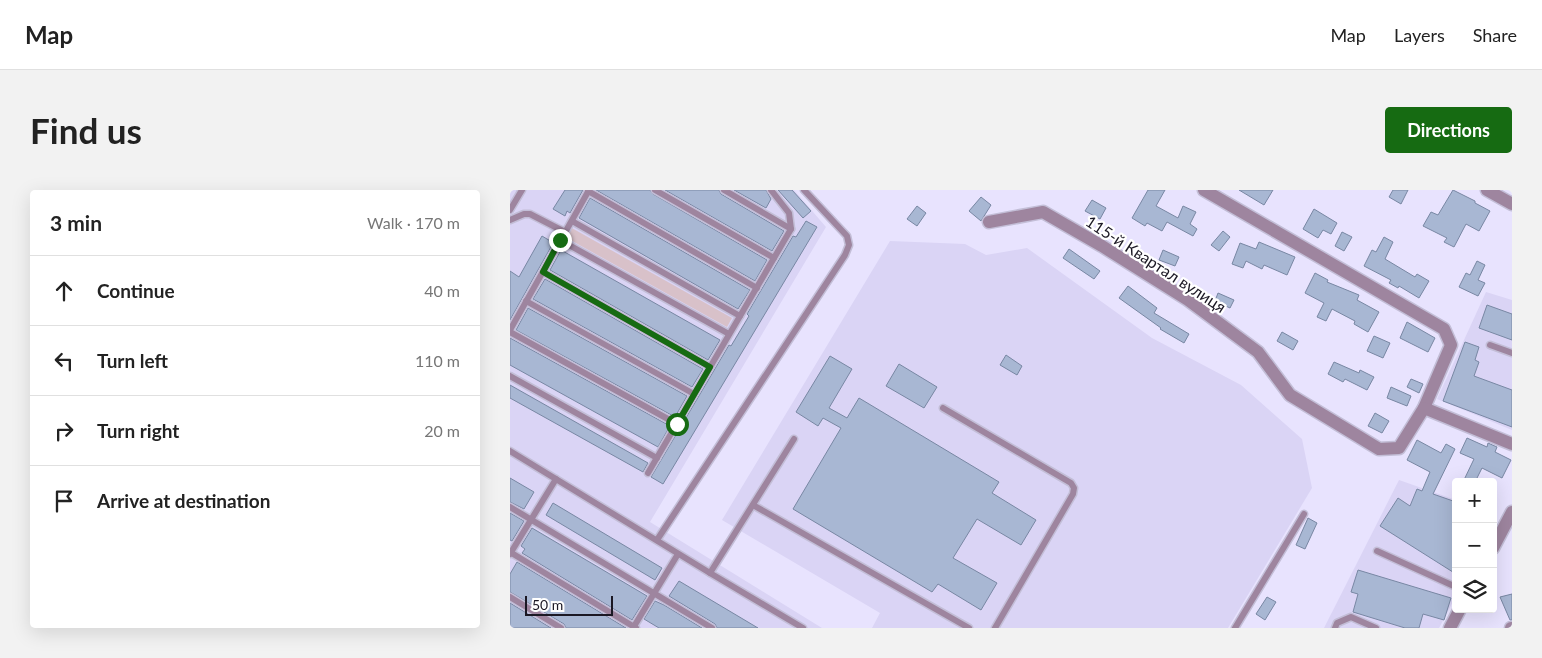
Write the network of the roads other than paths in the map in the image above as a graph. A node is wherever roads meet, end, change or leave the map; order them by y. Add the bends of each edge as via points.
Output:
1 (522, 190) edge
2 (655, 190) edge
3 (724, 190) edge
4 (771, 190) edge
5 (804, 190) edge
6 (1204, 190) edge
7 (1487, 190) edge
8 (589, 191) edge
9 (1512, 204) edge
10 (510, 210) edge
11 (510, 220) edge
12 (572, 221) junction
13 (989, 222) dead end
14 (791, 229) junction
15 (565, 232) junction
16 (560, 240) junction
17 (774, 258) junction
18 (543, 272) junction
19 (757, 288) junction
20 (526, 301) junction
21 (740, 316) junction
22 (510, 331) edge
23 (729, 334) junction
24 (1490, 345) dead end
25 (1512, 353) edge
26 (710, 367) junction
27 (510, 376) edge
28 (694, 394) junction
29 (943, 408) dead end
30 (1424, 408) junction
31 (677, 424) junction
32 (794, 438) dead end
33 (1512, 444) edge
34 (510, 451) edge
35 (657, 458) junction
36 (648, 473) dead end
37 (556, 479) junction
38 (753, 505) junction
39 (510, 507) edge
40 (1512, 512) edge
41 (1304, 514) dead end
42 (531, 519) junction
43 (656, 540) junction
44 (1497, 540) edge
45 (1377, 551) dead end
46 (510, 553) edge
47 (678, 554) junction
48 (710, 574) junction
49 (1452, 585) edge
50 (654, 593) junction
51 (510, 597) edge
52 (1458, 613) edge
53 (561, 628) edge
54 (634, 628) edge
55 (712, 628) edge
56 (803, 628) edge
57 (969, 628) edge
58 (995, 628) edge
59 (1235, 628) edge
60 (1335, 628) edge
61 (1376, 628) edge
62 (1450, 628) edge

1 - 10 lane
2 - 17 lane
3 - 14 lane
4 - 14 lane via 789,213
5 - 43 lane via 847,236 849,245 845,256
6 - 30 street, 115-й Квартал вулиця via 1444,329 1451,345
7 - 9 street
8 - 12 lane
8 - 19 lane
11 - 15 lane via 530,214
12 - 15 lane
12 - 21 lane
13 - 30 street, 115-й Квартал вулиця via 1043,212 1188,300 1258,352 1290,395 1379,449 1399,448
14 - 17 lane
15 - 16 lane
16 - 18 lane
16 - 23 lane
17 - 19 lane
18 - 20 lane
18 - 26 lane
19 - 21 lane
20 - 22 lane
20 - 28 lane
21 - 23 lane
22 - 31 lane
23 - 26 lane
24 - 25 lane
26 - 28 lane
27 - 35 lane
28 - 31 lane
29 - 58 lane via 1071,483 1074,488
30 - 33 street
31 - 35 lane
32 - 38 lane
34 - 37 lane
35 - 36 lane
37 - 42 lane
37 - 43 lane
38 - 48 lane
38 - 57 lane
39 - 42 lane
40 - 44 street
41 - 59 lane
42 - 46 lane
42 - 50 lane
43 - 47 lane
45 - 49 lane
46 - 54 lane
47 - 48 lane
47 - 50 lane
48 - 56 lane
50 - 54 lane
50 - 55 lane
51 - 53 lane
52 - 62 street
60 - 61 lane via 1337,623 1350,617

